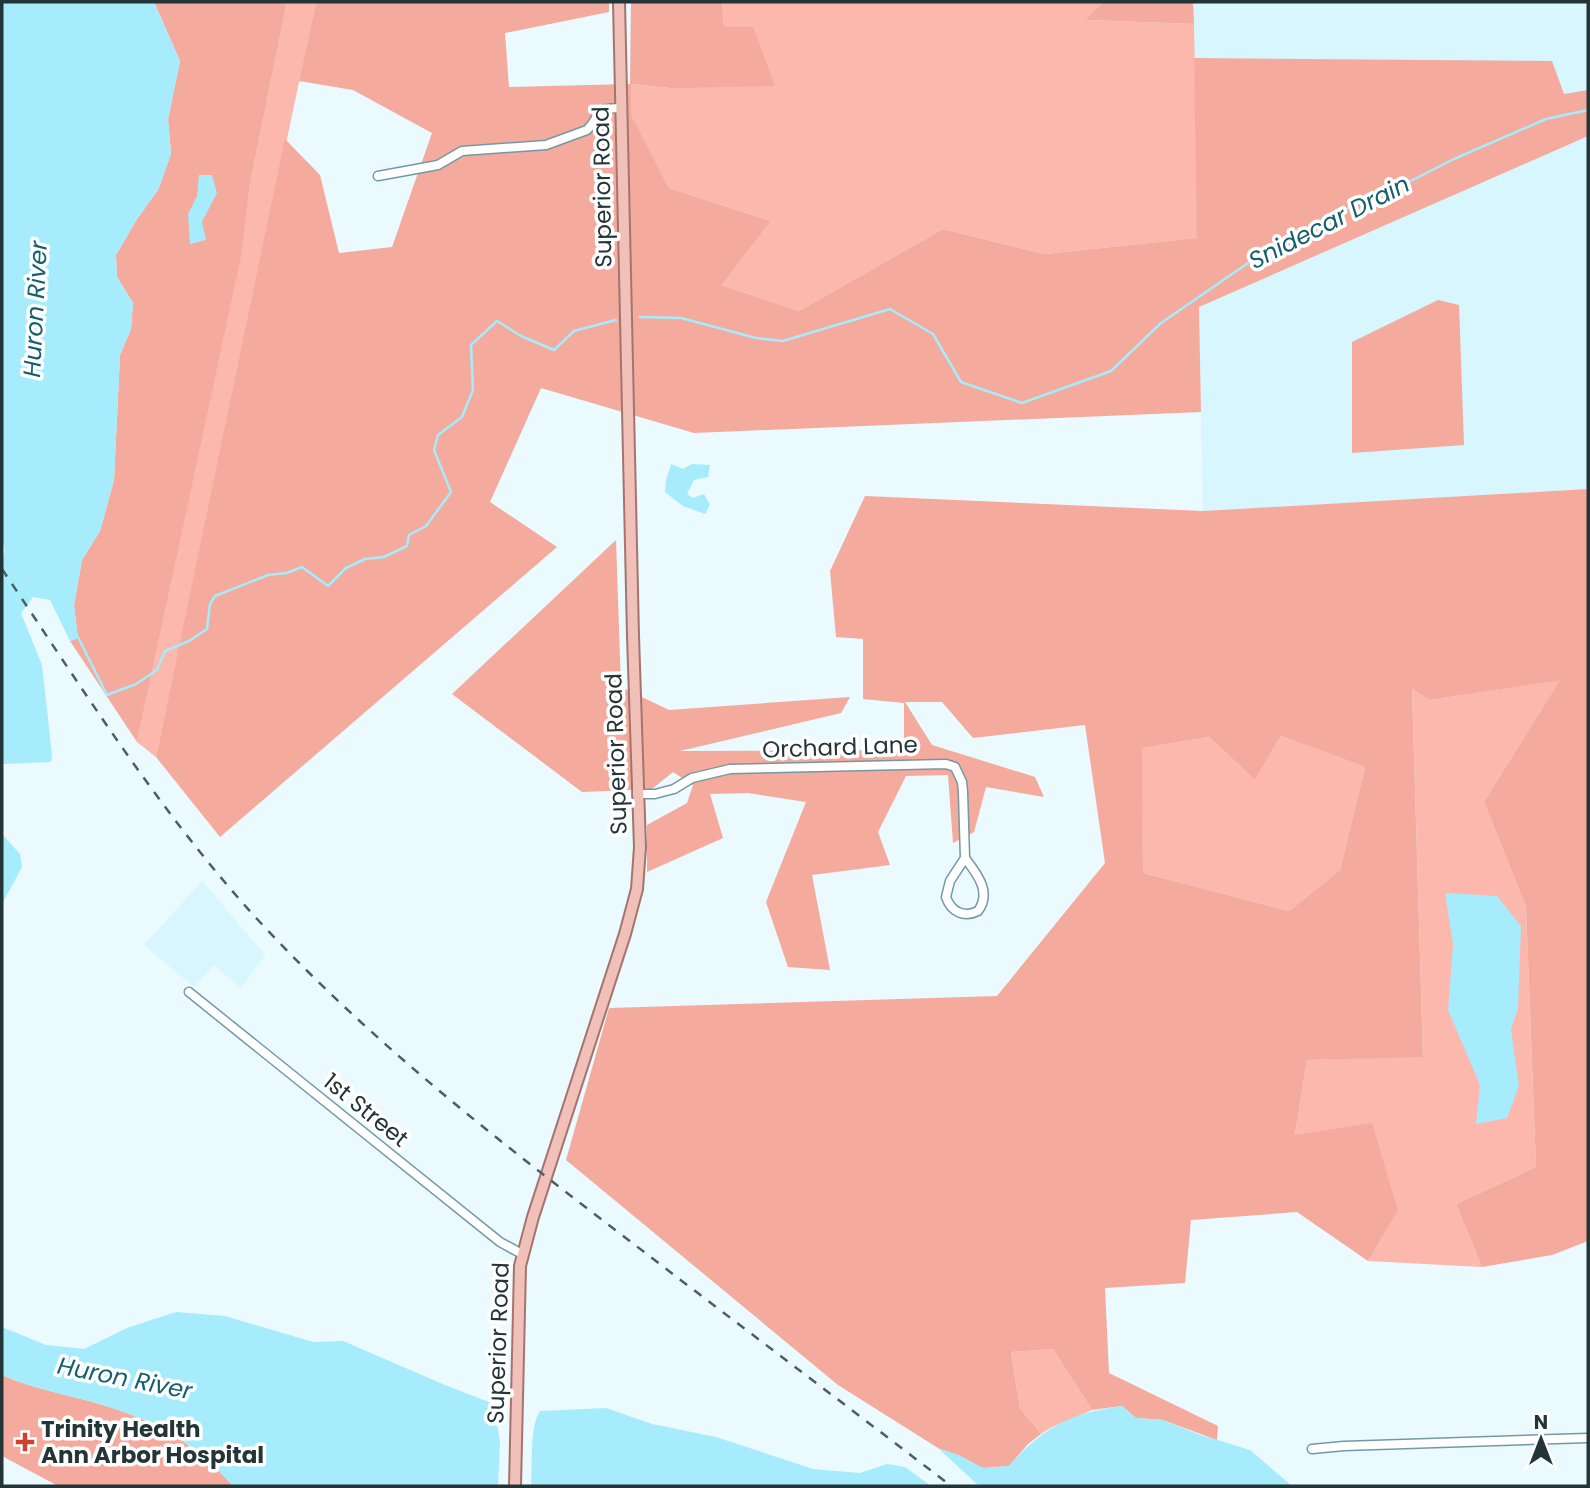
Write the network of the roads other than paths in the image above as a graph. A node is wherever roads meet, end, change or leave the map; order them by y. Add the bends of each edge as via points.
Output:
1 (619, 2) edge
2 (621, 107) junction
3 (378, 176) dead end
4 (637, 794) junction
5 (965, 858) junction
6 (189, 992) dead end
7 (522, 1254) junction
8 (1588, 1438) edge
9 (1312, 1449) dead end
10 (515, 1486) edge

1 - 2 main road, Superior Road
2 - 3 street via 606,108 597,113 587,130 546,145 462,150 438,165
2 - 4 main road, Superior Road
4 - 5 street, Orchard Lane via 674,789 704,773 730,769 946,764 955,767 962,782
4 - 7 main road, Superior Road via 637,889
5 - 5 street, Orchard Lane via 946,897 954,910 966,914 978,911 985,897
6 - 7 street, 1st Street via 500,1242
7 - 10 main road, Superior Road via 517,1294
8 - 9 street

